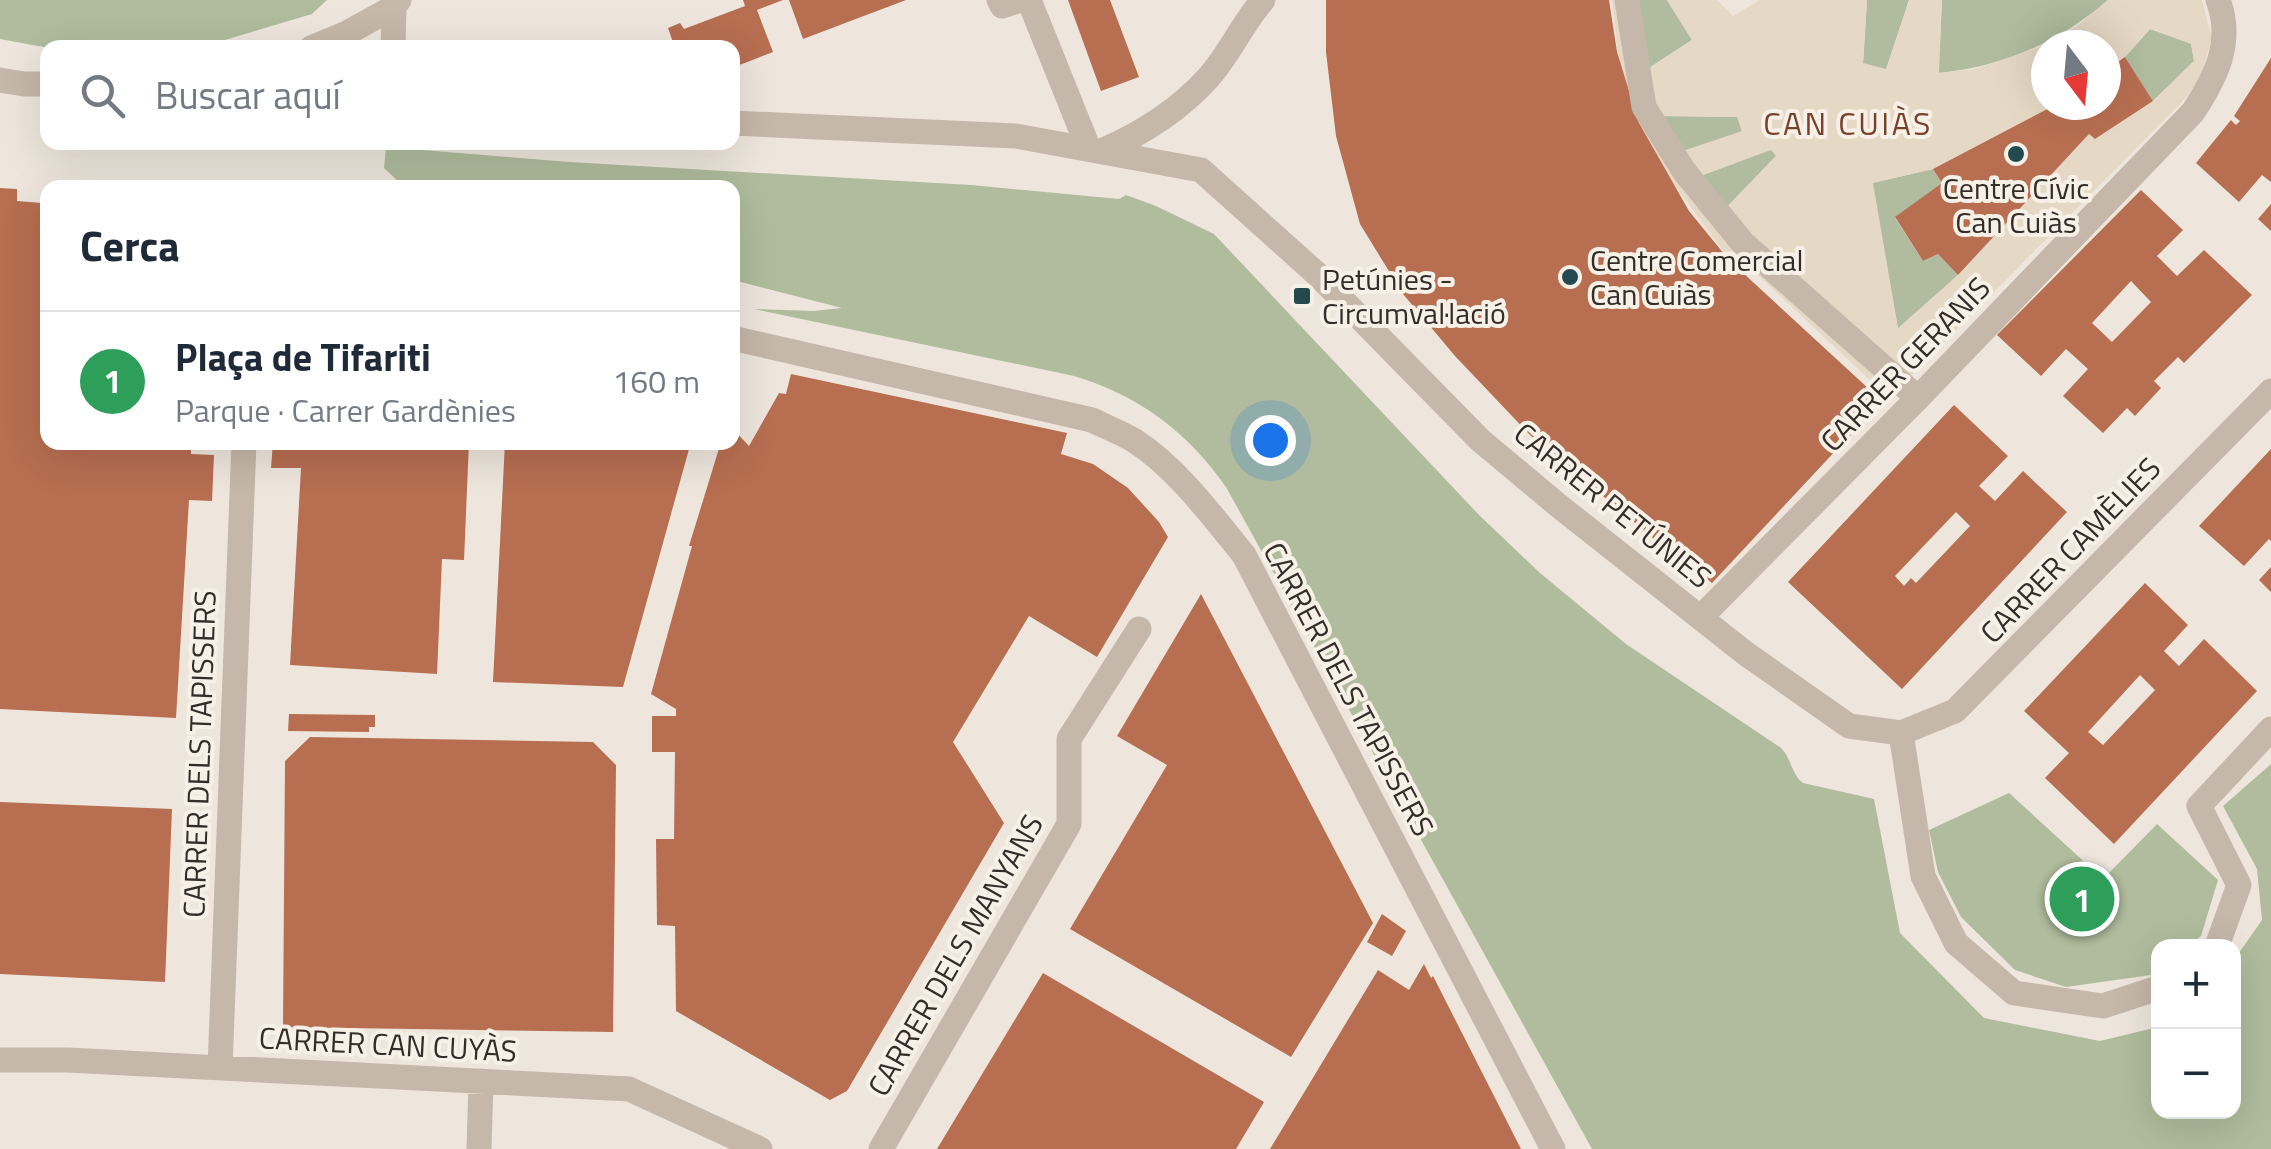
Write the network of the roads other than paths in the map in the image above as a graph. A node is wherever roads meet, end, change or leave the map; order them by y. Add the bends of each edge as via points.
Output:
1 (1000, 0) edge
2 (1025, 0) edge
3 (1263, 0) edge
4 (1627, 0) edge
5 (2218, 0) edge
6 (396, 3) edge
7 (330, 40) edge
8 (394, 40) edge
9 (740, 123) edge
10 (1096, 149) junction
11 (740, 340) edge
12 (2271, 391) edge
13 (1918, 398) junction
14 (244, 450) edge
15 (1701, 617) junction
16 (1139, 628) dead end
17 (2271, 729) edge
18 (1901, 733) junction
19 (2219, 939) edge
20 (2151, 990) edge
21 (0, 1060) edge
22 (220, 1068) junction
23 (481, 1081) junction
24 (479, 1149) edge
25 (760, 1149) edge
26 (881, 1149) edge
27 (1554, 1149) edge

1 - 2 street via 1002,6
2 - 10 street
3 - 10 street via 1210,76 1137,136
4 - 13 street via 1644,107 1684,171 1742,242
5 - 13 street, CARRER GERANIS via 2226,39 2215,78 2193,112
6 - 7 street
6 - 8 street
9 - 10 street via 1016,136
10 - 15 street, CARRER PETÚNIES via 1201,170 1318,275 1480,440
11 - 27 street, CARRER DELS TAPISSERS via 1092,420 1136,442 1172,474 1244,556
12 - 18 street, CARRER CAMÈLIES via 1956,711
13 - 15 street, CARRER GERANIS
14 - 22 street, CARRER DELS TAPISSERS
15 - 18 street, CARRER PETÚNIES via 1849,726
16 - 26 street, CARRER DELS MANYANS via 1069,739 1069,824
17 - 19 street via 2200,806 2239,885
18 - 20 street via 1923,876 1956,944 2014,992 2103,1006
21 - 22 street, CARRER CAN CUYÀS
22 - 23 street, CARRER CAN CUYÀS
23 - 24 street
23 - 25 street, CARRER CAN CUYÀS via 629,1089

